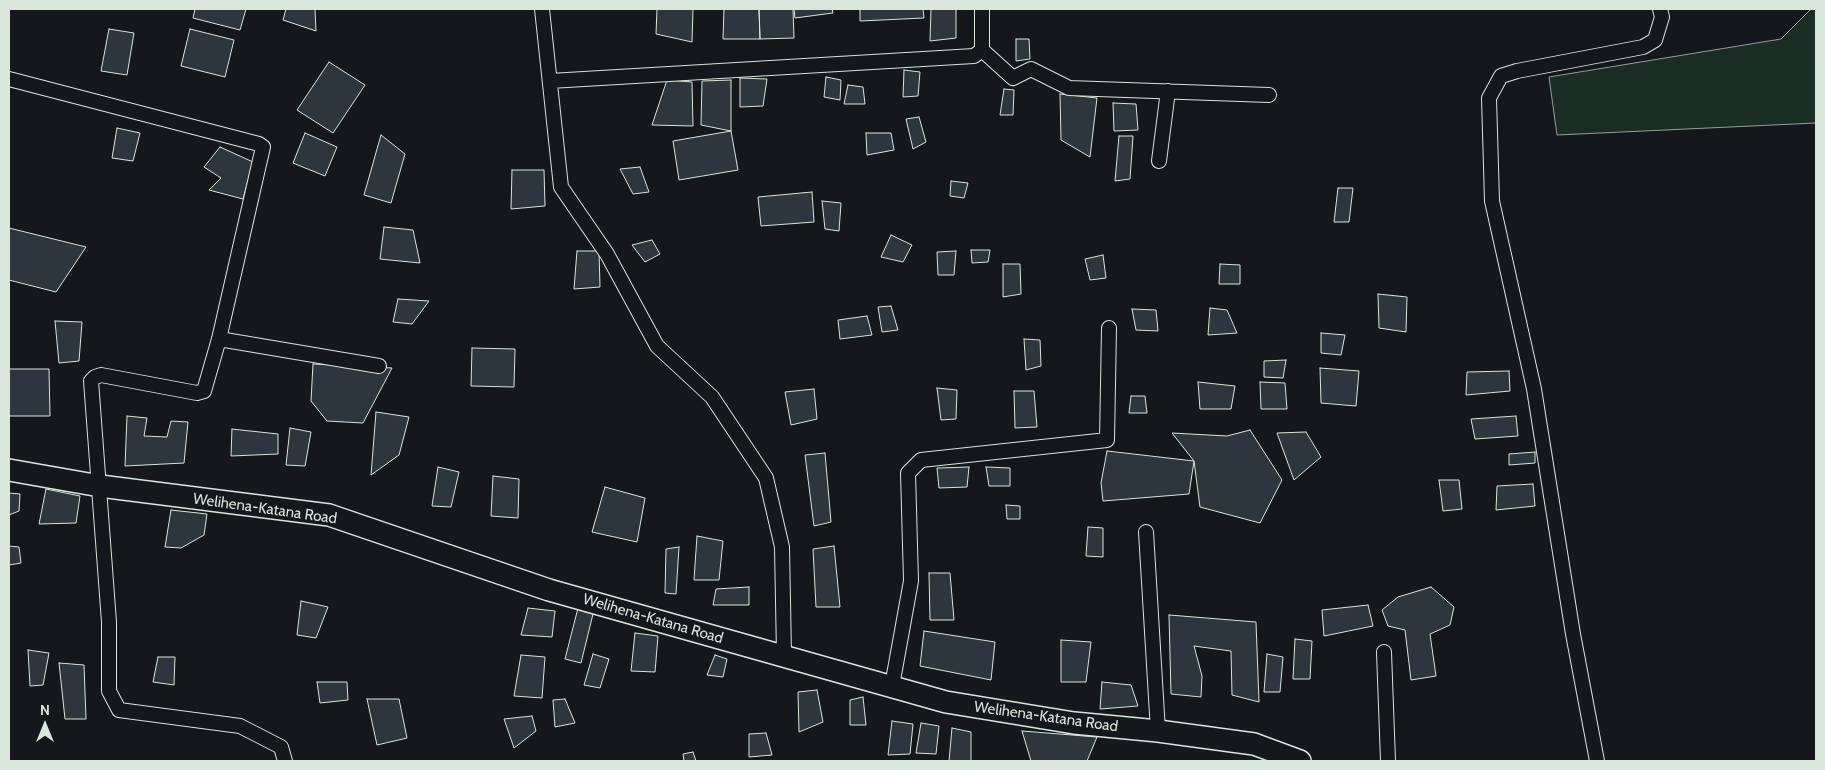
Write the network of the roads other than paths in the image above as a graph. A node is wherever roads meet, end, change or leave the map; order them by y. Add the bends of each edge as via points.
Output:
1 (542, 9) edge
2 (982, 9) edge
3 (1660, 9) edge
4 (982, 50) junction
5 (9, 79) edge
6 (550, 80) junction
7 (1168, 91) junction
8 (1269, 95) dead end
9 (1159, 161) dead end
10 (1109, 328) dead end
11 (218, 339) junction
12 (379, 366) dead end
13 (9, 470) edge
14 (100, 486) junction
15 (1146, 532) dead end
16 (1384, 652) dead end
17 (784, 655) junction
18 (892, 686) junction
19 (1158, 731) junction
20 (285, 761) edge
21 (1300, 761) edge
22 (1388, 761) edge
23 (1597, 761) edge

1 - 6 street
2 - 4 street
3 - 23 street via 1662,17 1655,40 1643,47 1501,76 1489,98 1492,202 1534,389
4 - 6 street via 974,56
4 - 7 street via 1013,78 1031,69 1069,88
5 - 11 street via 263,147
6 - 17 street via 561,187 607,254 657,346 712,397 766,478 782,547
7 - 8 street
7 - 9 street
10 - 18 street via 1107,440 921,460 908,473 911,581
11 - 12 street
11 - 14 street via 204,391 197,393 101,374 96,376 92,381
13 - 14 main road, Welihena-Katana Road
14 - 17 main road, Welihena-Katana Road via 328,515 548,590
14 - 20 street via 110,690 120,710 240,726 281,747
15 - 19 street
16 - 22 street
17 - 18 main road, Welihena-Katana Road
18 - 19 main road, Welihena-Katana Road via 946,702 1074,723
19 - 21 main road, Welihena-Katana Road via 1254,744

